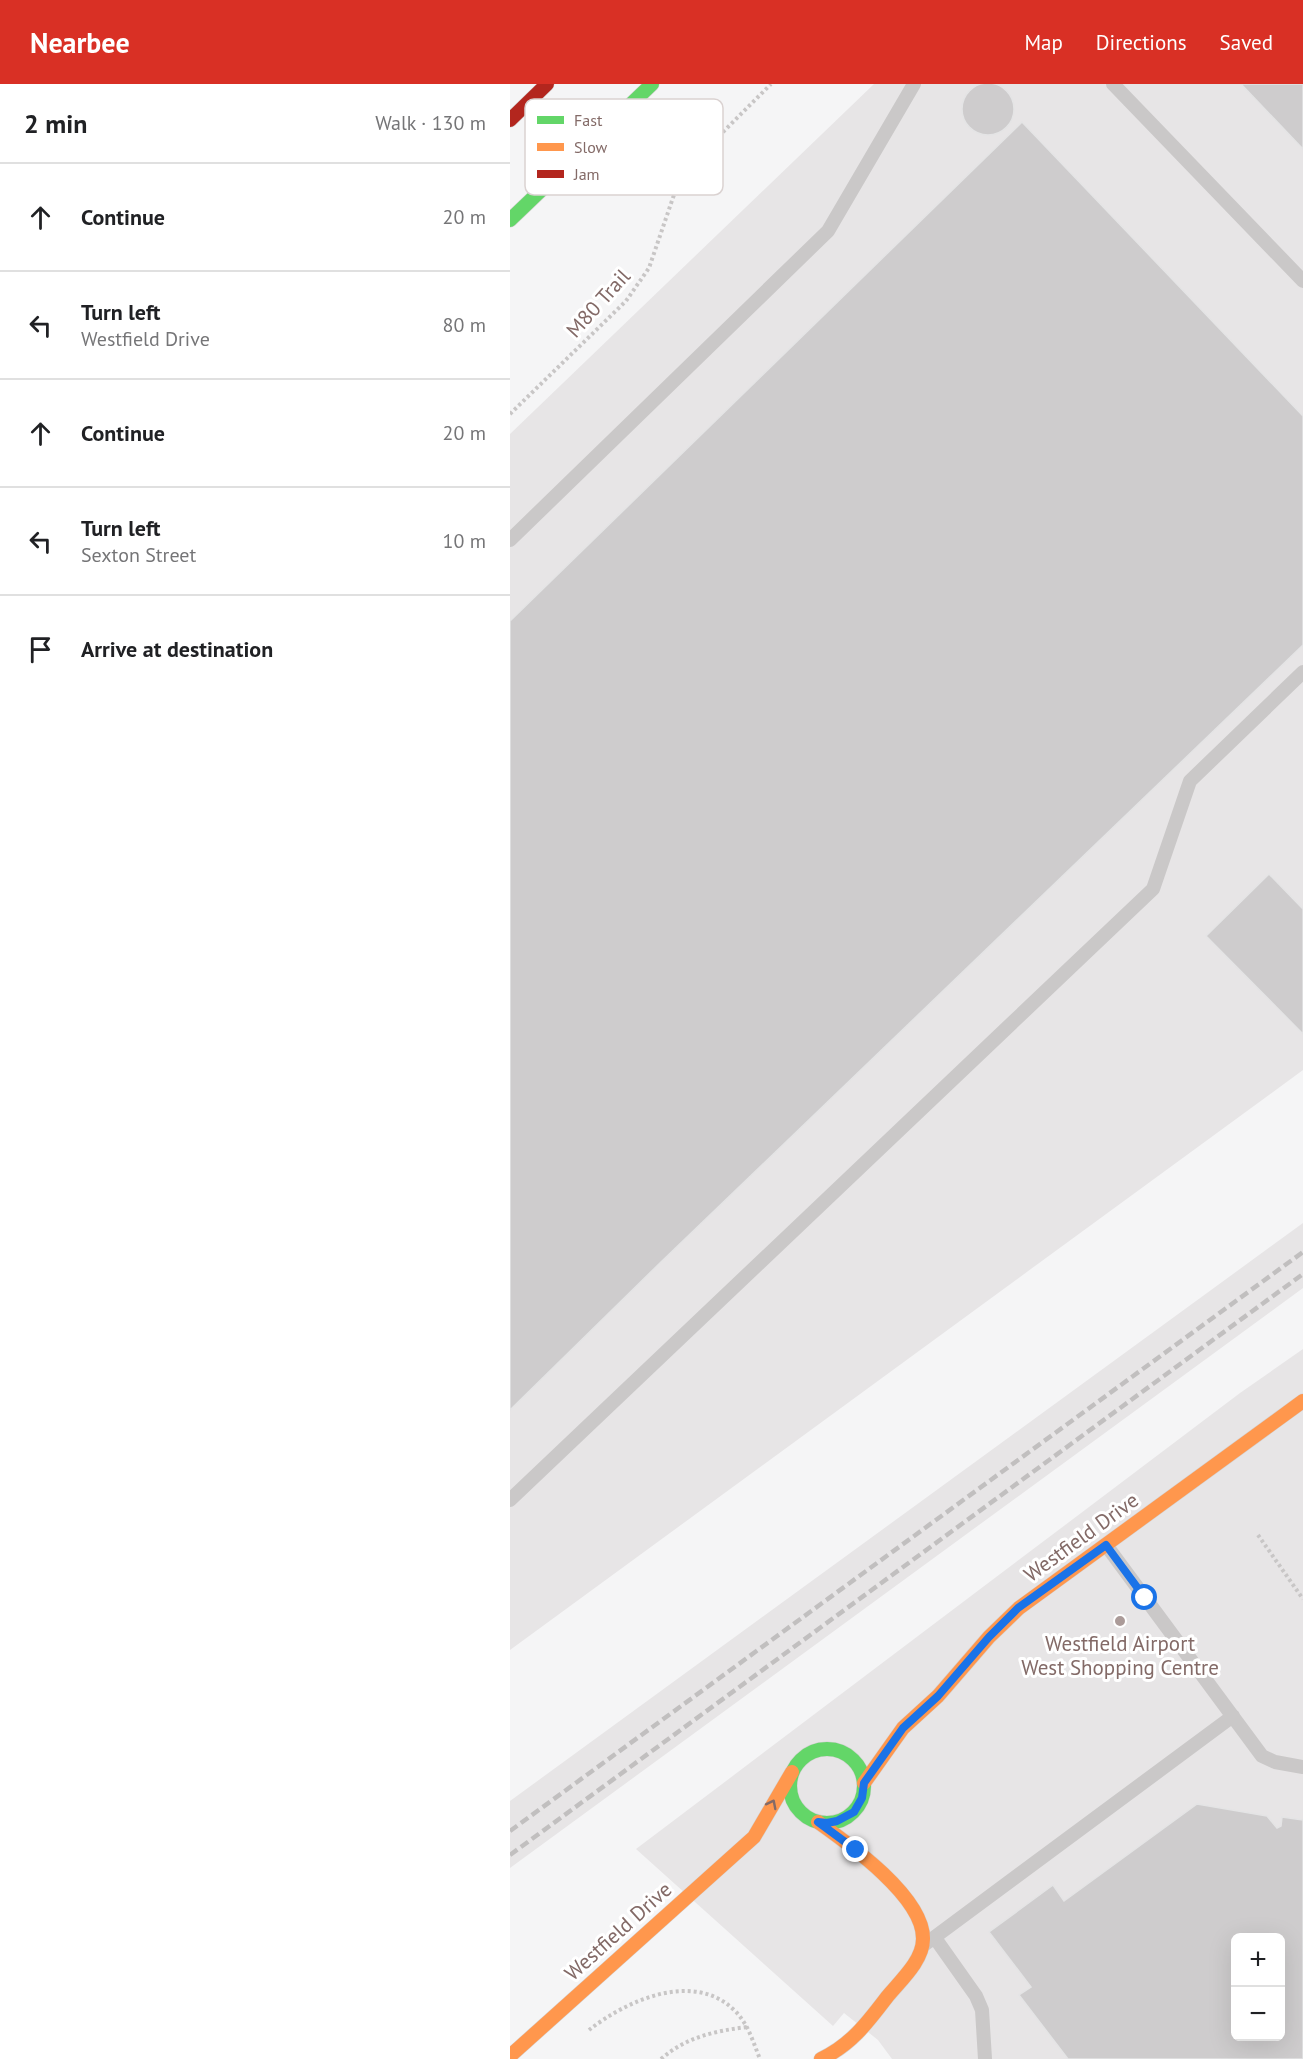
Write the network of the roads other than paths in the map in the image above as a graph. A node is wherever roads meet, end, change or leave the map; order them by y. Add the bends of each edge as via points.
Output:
1 (548, 84) edge
2 (652, 84) edge
3 (914, 84) edge
4 (1113, 84) edge
5 (532, 99) edge
6 (636, 99) edge
7 (525, 106) edge
8 (510, 120) edge
9 (536, 195) edge
10 (510, 220) edge
11 (1303, 281) edge
12 (510, 540) edge
13 (1303, 672) edge
14 (1303, 1401) edge
15 (510, 1500) edge
16 (1106, 1545) junction
17 (1233, 1716) junction
18 (903, 1728) junction
19 (880, 1737) dead end
20 (856, 1744) dead end
21 (822, 1749) junction
22 (1303, 1767) edge
23 (792, 1772) junction
24 (864, 1788) junction
25 (867, 1813) dead end
26 (817, 1821) junction
27 (791, 1826) dead end
28 (773, 1831) dead end
29 (754, 1837) junction
30 (878, 1850) dead end
31 (894, 1883) junction
32 (935, 1938) junction
33 (921, 1947) junction
34 (510, 2056) edge
35 (821, 2059) edge
36 (985, 2059) edge

1 - 5 main road
2 - 6 main road
3 - 12 lane via 828,231
4 - 11 lane
7 - 8 main road
9 - 10 main road
13 - 15 lane via 1190,781 1153,889
14 - 16 main road, Westfield Drive
16 - 17 lane
16 - 18 main road, Westfield Drive via 1018,1608 938,1696
17 - 22 lane via 1268,1760
17 - 32 lane
18 - 19 main road, Westfield Drive
18 - 24 main road, Westfield Drive
20 - 21 main road
21 - 23 main road via 807,1754
21 - 24 main road via 842,1751 853,1758 861,1770
23 - 26 main road via 793,1802 802,1814
29 -> 23 main road, Westfield Drive
24 - 25 main road
24 - 26 main road via 858,1805 847,1817 832,1823
26 - 27 main road
26 - 31 main road
28 - 29 main road, Westfield Drive
29 - 34 main road, Westfield Drive
30 - 31 main road
31 - 33 main road via 921,1923
32 - 33 lane
32 - 36 lane via 976,1996 983,2017
33 - 35 main road via 856,2038

